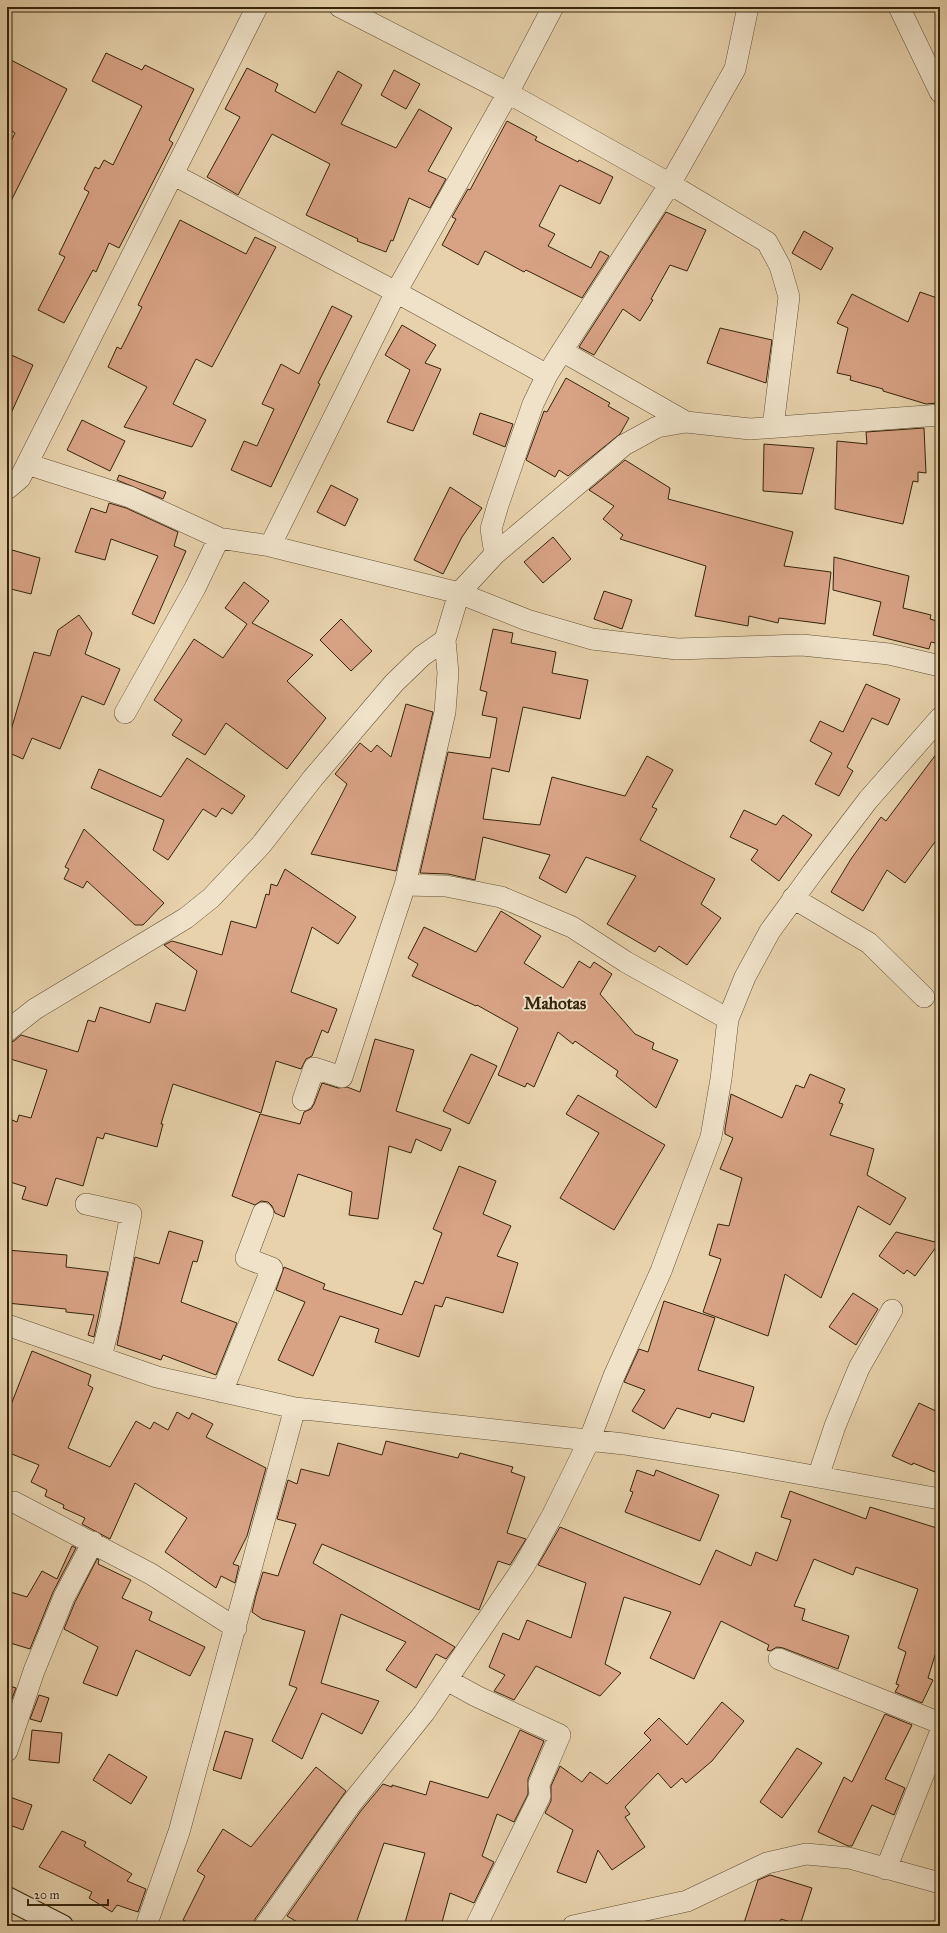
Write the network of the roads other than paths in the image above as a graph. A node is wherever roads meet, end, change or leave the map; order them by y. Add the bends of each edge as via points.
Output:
1 (258, 7) edge
2 (340, 7) edge
3 (553, 7) edge
4 (748, 7) edge
5 (899, 7) edge
6 (940, 92) edge
7 (508, 93) junction
8 (174, 175) junction
9 (670, 184) junction
10 (396, 292) junction
11 (562, 351) junction
12 (547, 375) junction
13 (940, 415) edge
14 (686, 422) junction
15 (773, 427) junction
16 (27, 464) junction
17 (7, 489) edge
18 (219, 538) junction
19 (270, 546) junction
20 (495, 554) junction
21 (459, 594) junction
22 (445, 640) junction
23 (940, 666) edge
24 (125, 713) dead end
25 (940, 718) edge
26 (405, 885) junction
27 (794, 898) junction
28 (924, 997) dead end
29 (728, 1019) junction
30 (7, 1031) edge
31 (303, 1100) dead end
32 (86, 1204) dead end
33 (263, 1213) dead end
34 (892, 1310) dead end
35 (7, 1325) edge
36 (101, 1357) junction
37 (222, 1392) junction
38 (295, 1408) junction
39 (589, 1441) junction
40 (818, 1477) junction
41 (940, 1499) edge
42 (14, 1502) dead end
43 (93, 1542) junction
44 (236, 1628) junction
45 (779, 1660) dead end
46 (447, 1680) junction
47 (940, 1723) edge
48 (940, 1733) edge
49 (7, 1751) edge
50 (886, 1869) junction
51 (940, 1883) edge
52 (7, 1898) edge
53 (60, 1926) edge
54 (146, 1926) edge
55 (265, 1926) edge
56 (476, 1926) edge
57 (572, 1926) edge

1 - 8 street
2 - 7 street
3 - 7 street
4 - 9 street via 734,69
5 - 6 street
7 - 9 street
7 - 10 street
8 - 10 street
8 - 16 street
9 - 11 street
9 - 15 street via 767,242 780,266 789,297
10 - 12 street
10 - 19 street
11 - 12 street
11 - 14 street
12 - 20 street via 533,404 491,529
13 - 15 street
14 - 15 street via 750,429
14 - 20 street via 657,427 624,445
16 - 17 street via 20,478
16 - 18 street via 130,497
18 - 19 street
18 - 24 street
19 - 21 street
20 - 21 street
21 - 22 street
21 - 23 street via 527,620 592,639 677,649 802,645 889,654
22 - 26 street via 448,673 445,712
22 - 30 street via 422,656 394,683 313,778 261,845 211,898 186,918 35,1009
25 - 27 street via 868,800
26 - 29 street via 446,886 501,897 572,927 626,962
26 - 31 street via 342,1077 314,1068
27 - 28 street via 870,943
27 - 29 street via 770,931 745,977
29 - 39 street via 711,1137 661,1271 614,1376
32 - 36 street via 131,1214
33 - 37 street via 246,1258 272,1268
34 - 40 street via 859,1368 835,1426
35 - 36 street
36 - 37 street via 156,1377
37 - 38 street
38 - 39 street
38 - 44 street
39 - 40 street via 624,1444
39 - 46 street via 524,1566
40 - 41 street
42 - 43 street
43 - 44 street via 151,1574
43 - 49 street via 64,1597 34,1671
44 - 54 street via 179,1832
45 - 47 street
46 - 55 street via 424,1713 350,1805
46 - 56 street via 560,1735 538,1784 540,1796
48 - 50 street
50 - 51 street
50 - 57 street via 849,1858 806,1854 768,1863 687,1901
52 - 53 street

